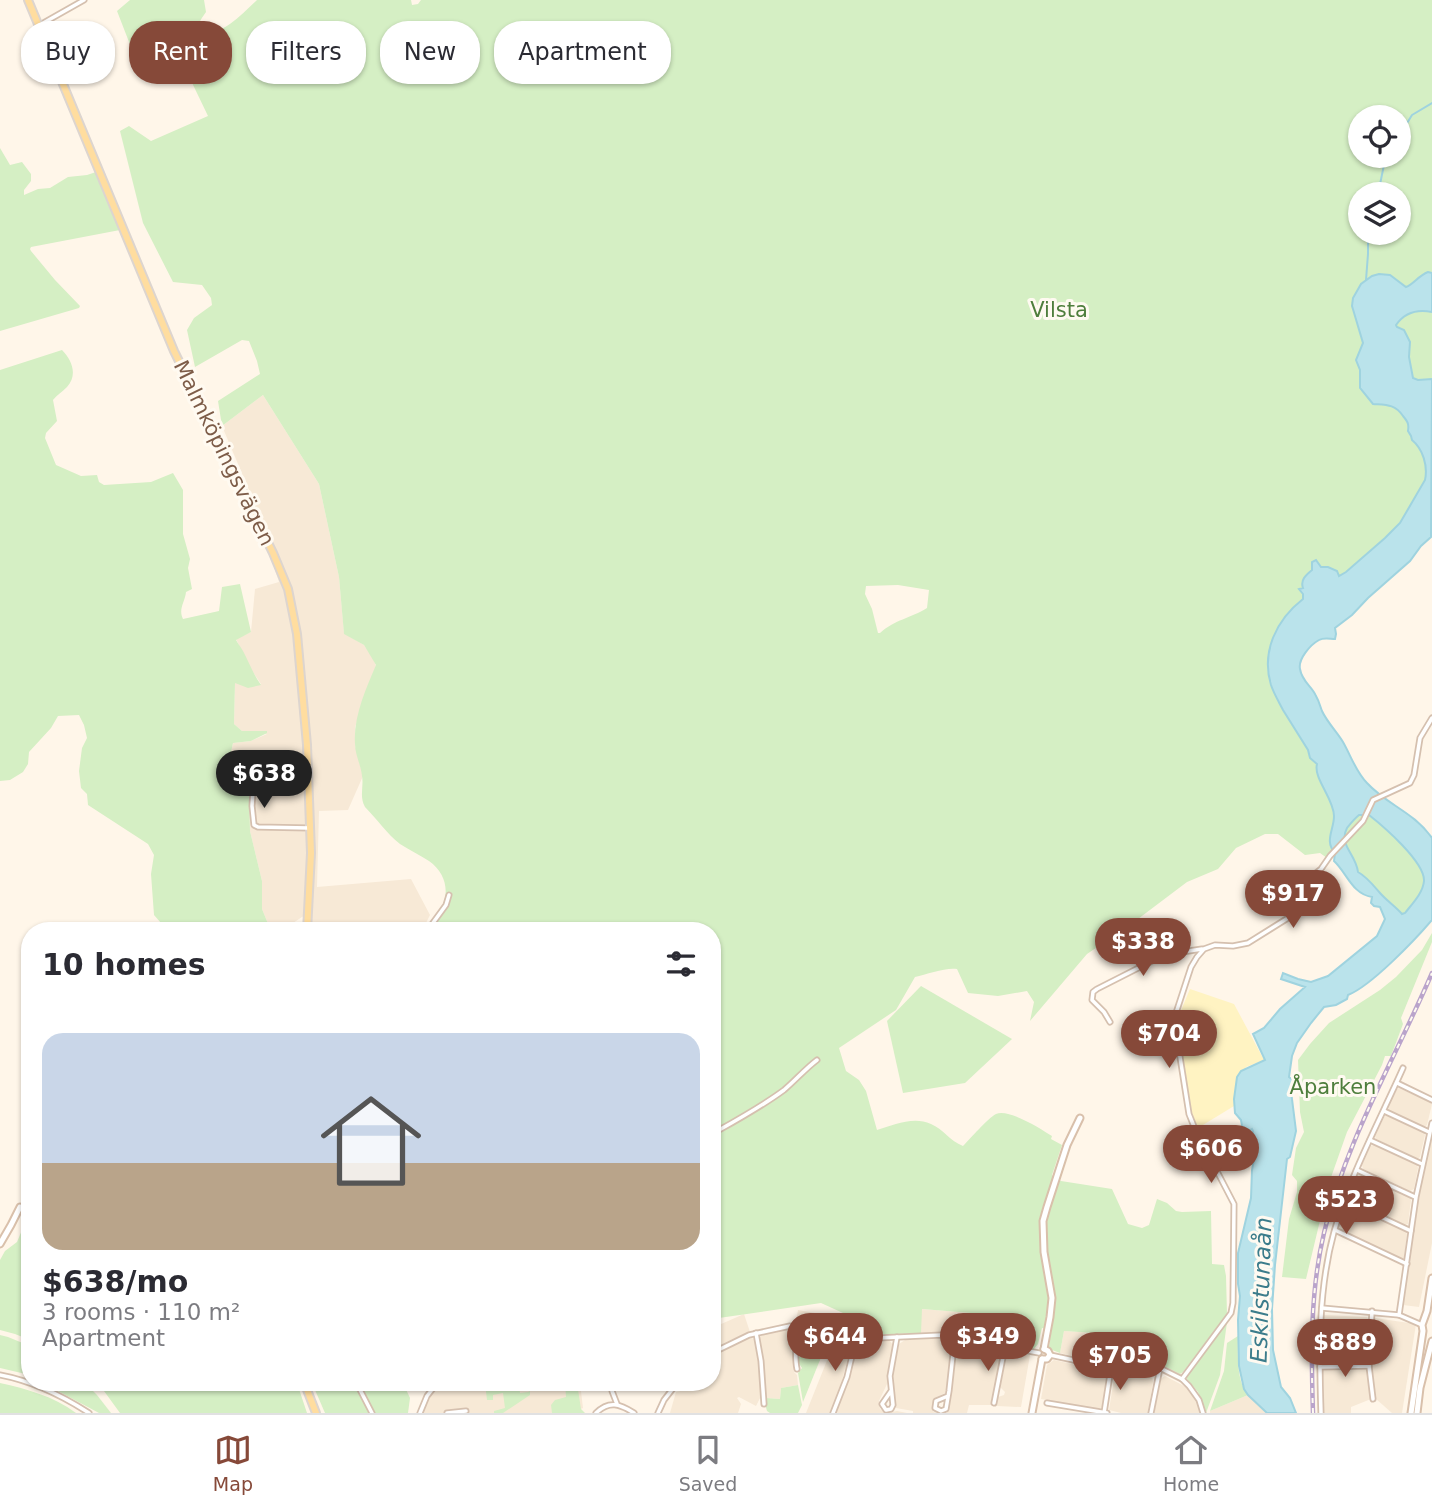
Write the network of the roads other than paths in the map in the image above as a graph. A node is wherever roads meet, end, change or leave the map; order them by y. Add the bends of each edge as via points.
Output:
1 (28, 0) edge
2 (84, 0) edge
3 (36, 21) edge
4 (47, 21) edge
5 (62, 84) edge
6 (1432, 718) edge
7 (255, 759) dead end
8 (311, 828) junction
9 (449, 895) dead end
10 (307, 922) edge
11 (434, 922) edge
12 (1204, 949) junction
13 (1110, 1022) dead end
14 (817, 1060) dead end
15 (1403, 1068) dead end
16 (1397, 1083) junction
17 (1432, 1100) edge
18 (1384, 1111) junction
19 (1080, 1118) dead end
20 (1432, 1123) edge
21 (721, 1130) edge
22 (1430, 1132) junction
23 (1370, 1140) junction
24 (1423, 1165) junction
25 (1357, 1170) junction
26 (1416, 1197) junction
27 (1345, 1200) junction
28 (20, 1207) dead end
29 (1335, 1230) junction
30 (1411, 1231) junction
31 (0, 1244) edge
32 (1407, 1264) junction
33 (1432, 1278) edge
34 (1322, 1308) junction
35 (1372, 1311) junction
36 (1399, 1315) junction
37 (1425, 1323) edge
38 (756, 1333) junction
39 (1432, 1335) edge
40 (955, 1336) junction
41 (898, 1337) junction
42 (1432, 1341) edge
43 (1006, 1347) junction
44 (721, 1348) edge
45 (1432, 1351) edge
46 (1041, 1354) junction
47 (1049, 1355) joint
48 (1426, 1362) junction
49 (1369, 1366) junction
50 (1320, 1367) junction
51 (1111, 1368) junction
52 (1160, 1368) junction
53 (797, 1369) dead end
54 (0, 1375) edge
55 (1182, 1379) junction
56 (21, 1380) edge
57 (49, 1391) edge
58 (307, 1391) edge
59 (361, 1391) edge
60 (431, 1391) edge
61 (612, 1391) edge
62 (671, 1391) edge
63 (891, 1391) junction
64 (948, 1396) junction
65 (1373, 1399) dead end
66 (994, 1403) dead end
67 (1047, 1403) dead end
68 (617, 1404) junction
69 (764, 1404) dead end
70 (466, 1411) edge
71 (89, 1413) edge
72 (316, 1413) edge
73 (372, 1413) edge
74 (420, 1413) edge
75 (447, 1413) edge
76 (596, 1413) edge
77 (634, 1413) edge
78 (658, 1413) edge
79 (833, 1413) edge
80 (1033, 1413) edge
81 (1105, 1413) edge
82 (1151, 1413) edge
83 (1203, 1413) edge
84 (1321, 1413) edge
85 (1414, 1413) edge

1 - 3 main road, Malmköpingsvägen
2 - 4 street
5 - 8 main road, Malmköpingsvägen via 174,351 285,582 299,650
6 - 12 street via 1420,738 1410,783 1371,802 1365,818 1303,884 1301,906 1292,916 1248,943
7 - 8 street via 254,825
8 - 10 main road, Malmköpingsvägen
9 - 11 street
12 - 13 street via 1156,959 1093,992 1092,1000
12 - 55 street via 1191,967 1175,1025 1189,1114 1234,1204 1233,1303 1231,1313
14 - 21 street via 767,1102
15 - 16 street
16 - 17 street
16 - 18 street
18 - 22 street
18 - 23 street
19 - 46 street via 1044,1221 1052,1298
20 - 22 street
22 - 24 street
23 - 24 street
23 - 25 street
24 - 26 street
25 - 26 street
25 - 27 street
26 - 30 street
27 - 29 street
27 - 30 street
28 - 31 street
29 - 32 street
29 - 34 street
30 - 32 street
32 - 36 street
33 - 37 street
34 - 35 street
34 - 50 street
35 - 36 street
35 - 49 street
36 - 37 street
37 - 39 street via 1427,1334
37 - 85 street
38 - 44 street
38 - 53 street via 792,1328
38 - 69 street
40 - 41 street
40 - 43 street
40 - 64 street
41 - 63 street
41 - 79 street via 856,1339
42 - 48 street
43 - 46 street
43 - 66 street
45 - 48 street
46 - 47 street via 1047,1359
46 - 80 street
47 - 51 street
48 - 85 street
49 - 50 street
49 - 65 street
50 - 84 street
51 - 52 street
51 - 81 street
52 - 55 street
52 - 82 street
54 - 56 street
55 - 83 street via 1196,1394
57 - 71 street
58 - 72 main road
59 - 73 street
60 - 74 street
61 - 68 street
62 - 78 street
63 - 63 street via 892,1408 886,1410 882,1404
64 - 64 street via 946,1409 940,1411 936,1401
67 - 81 street
68 - 76 street
68 - 77 street
70 - 75 street

